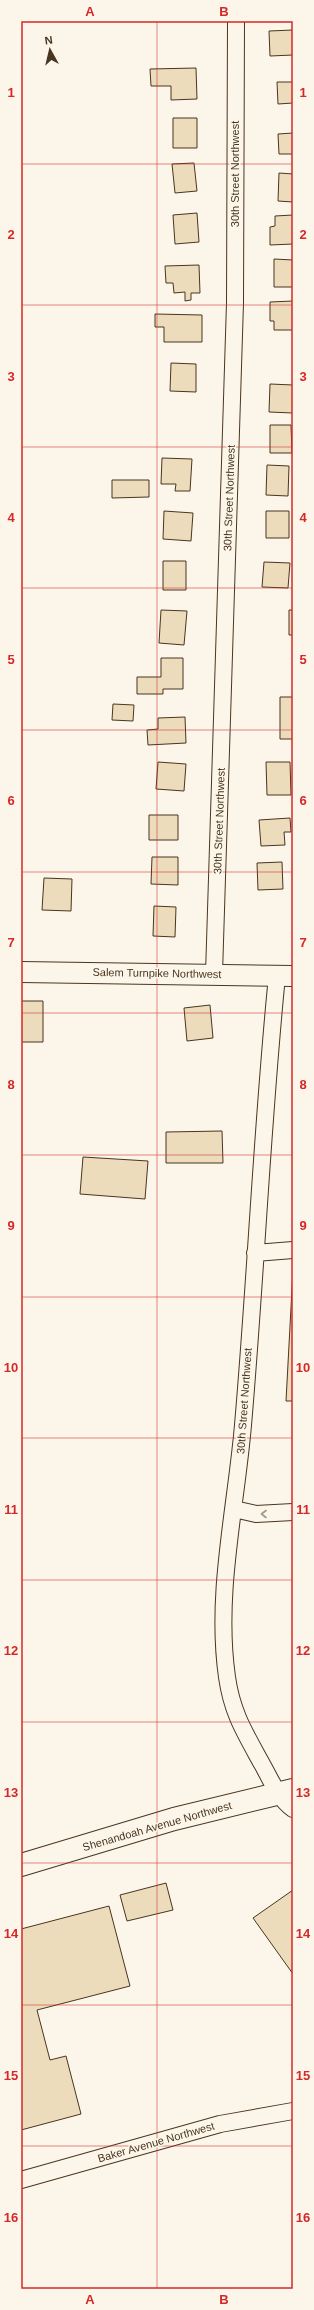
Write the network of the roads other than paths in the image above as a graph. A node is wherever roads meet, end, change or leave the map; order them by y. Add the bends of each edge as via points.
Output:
1 (236, 21) edge
2 (21, 972) edge
3 (214, 974) junction
4 (285, 976) edge
5 (293, 1250) edge
6 (255, 1253) junction
7 (234, 1509) junction
8 (293, 1512) edge
9 (285, 1792) edge
10 (293, 1809) edge
11 (21, 1865) edge
12 (293, 2111) edge
13 (21, 2180) edge

1 - 3 street, 30th Street Northwest via 235,302
2 - 3 street, Salem Turnpike Northwest
3 - 4 street, Salem Turnpike Northwest
4 - 6 street, 30th Street Northwest via 267,1077
5 - 6 street
6 - 7 street, 30th Street Northwest via 244,1425
8 -> 7 street via 256,1514
7 - 9 street, 30th Street Northwest via 224,1598 227,1677 233,1705 243,1732
9 - 10 street, 30th Street Northwest
9 - 11 main road, Shenandoah Avenue Northwest via 174,1819
12 - 13 street, Baker Avenue Northwest via 220,2124

